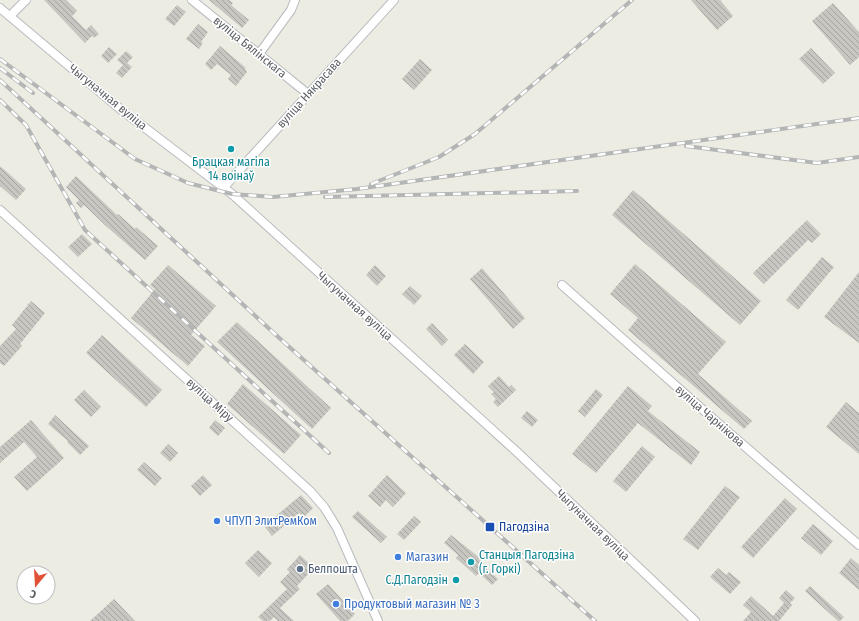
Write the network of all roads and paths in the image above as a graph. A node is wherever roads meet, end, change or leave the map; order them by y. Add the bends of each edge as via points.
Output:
1 (26, 0) edge
2 (192, 0) edge
3 (295, 0) edge
4 (394, 0) edge
5 (0, 8) edge
6 (10, 16) junction
7 (259, 54) junction
8 (308, 94) junction
9 (224, 187) junction
10 (0, 210) edge
11 (562, 285) dead end
12 (859, 545) edge
13 (378, 621) edge
14 (695, 621) edge

1 - 6 street
2 - 7 street, вуліца Бялінскага
3 - 7 street via 291,10
4 - 8 street, вуліца Някрасава
5 - 6 street, Чыгуначная вуліца
6 - 9 street, Чыгуначная вуліца via 119,108
7 - 8 street, вуліца Бялінскага
8 - 9 street, вуліца Някрасава
9 - 14 street, Чыгуначная вуліца via 517,452
10 - 13 street, вуліца Міру via 310,491 337,528
11 - 12 street, вуліца Чарнікова

